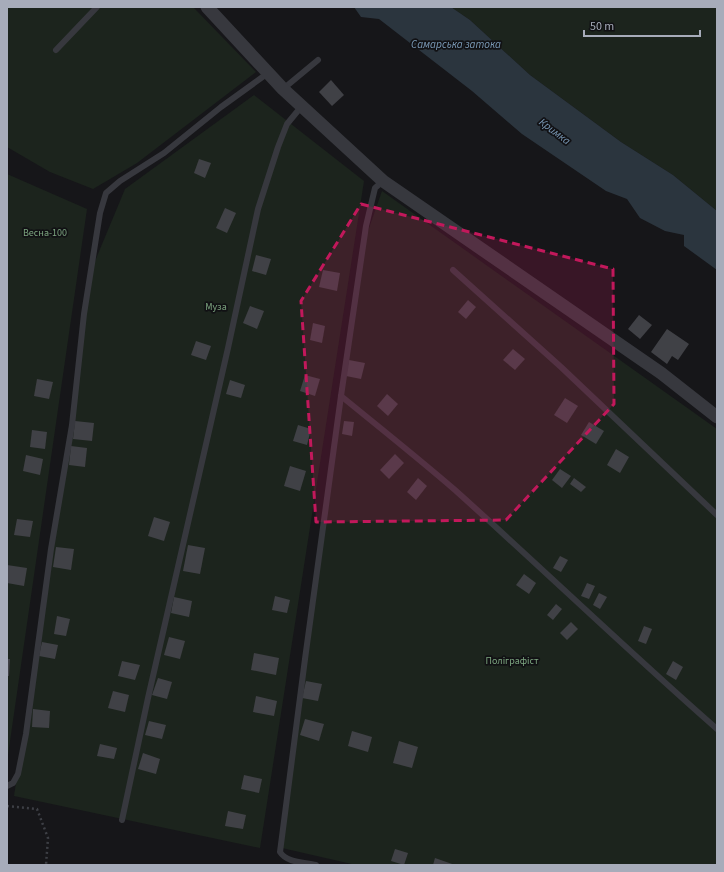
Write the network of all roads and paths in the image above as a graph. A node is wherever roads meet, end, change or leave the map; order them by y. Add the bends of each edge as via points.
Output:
1 (97, 7) edge
2 (207, 7) edge
3 (56, 50) dead end
4 (318, 60) dead end
5 (268, 73) junction
6 (283, 89) junction
7 (301, 106) junction
8 (383, 181) junction
9 (454, 270) dead end
10 (341, 396) junction
11 (717, 417) edge
12 (717, 515) edge
13 (717, 728) edge
14 (7, 786) edge
15 (7, 806) edge
16 (122, 820) dead end
17 (46, 865) edge
18 (316, 865) edge

1 - 3 lane
2 - 5 street
4 - 6 lane
5 - 6 street
5 - 14 lane via 164,153 106,193 100,213 84,314 72,426 51,548 26,734 18,774 13,784
6 - 7 street
7 - 8 street
7 - 16 lane via 287,124 258,209
8 - 10 lane via 375,188 366,226
8 - 11 street via 661,373
9 - 12 lane
10 - 13 lane via 454,489 665,684
10 - 18 lane via 280,852 288,859
15 - 17 path via 37,809 48,838

